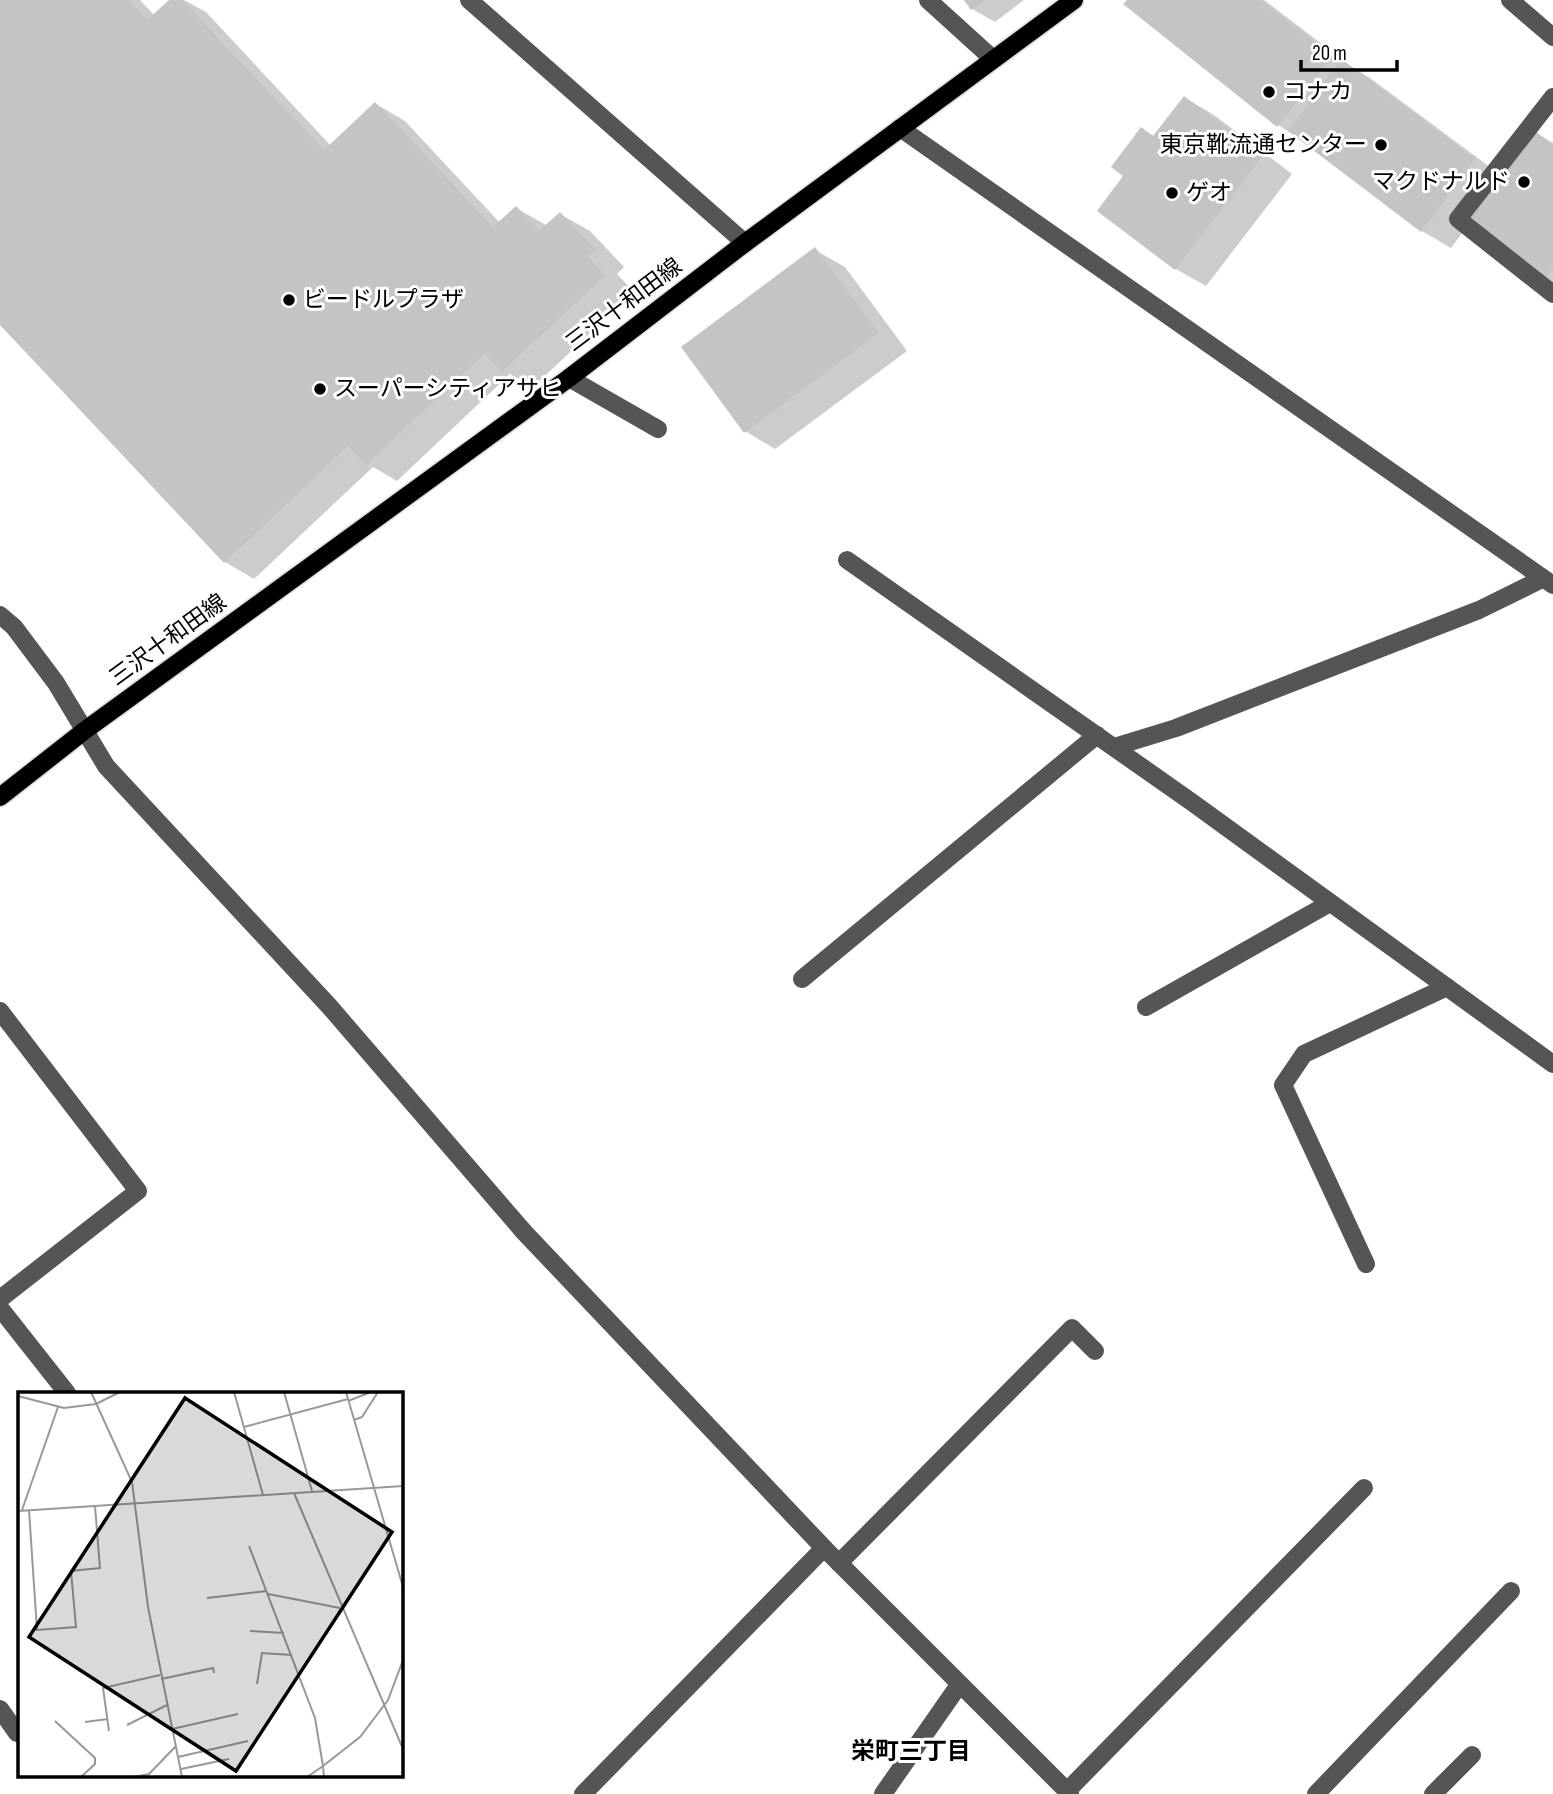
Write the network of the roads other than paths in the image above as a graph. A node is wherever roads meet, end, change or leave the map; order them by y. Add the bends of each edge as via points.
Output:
1 (469, 0) edge
2 (928, 0) edge
3 (1074, 0) edge
4 (1510, 0) edge
5 (1553, 37) edge
6 (993, 59) junction
7 (1553, 97) edge
8 (900, 128) junction
9 (745, 243) junction
10 (1513, 262) junction
11 (1553, 294) edge
12 (1553, 306) edge
13 (569, 378) junction
14 (658, 429) dead end
15 (847, 561) dead end
16 (1548, 582) edge
17 (0, 615) edge
18 (84, 732) junction
19 (1097, 735) junction
20 (1114, 747) junction
21 (0, 797) edge
22 (1330, 903) junction
23 (802, 979) dead end
24 (1447, 988) junction
25 (1146, 1007) dead end
26 (0, 1011) edge
27 (1553, 1065) edge
28 (1366, 1264) dead end
29 (0, 1299) edge
30 (0, 1308) edge
31 (1096, 1351) dead end
32 (66, 1392) edge
33 (1364, 1488) dead end
34 (824, 1548) junction
35 (838, 1563) junction
36 (1511, 1591) dead end
37 (959, 1685) junction
38 (0, 1709) edge
39 (18, 1732) edge
40 (1472, 1755) dead end
41 (1069, 1792) edge
42 (583, 1794) edge
43 (883, 1794) edge
44 (1316, 1794) edge
45 (1433, 1794) edge

1 - 9 street
2 - 6 street
3 - 6 main road, 三沢十和田線
4 - 5 street
6 - 8 main road, 三沢十和田線
7 - 10 street via 1458,219
8 - 9 main road, 三沢十和田線
8 - 16 street
9 - 13 main road, 三沢十和田線
10 - 11 street
10 - 12 street via 1524,283
13 - 14 street
13 - 18 main road, 三沢十和田線
15 - 19 street
16 - 20 street via 1177,728
17 - 18 street via 56,683
18 - 21 main road, 三沢十和田線
18 - 34 street via 106,766 329,1006 524,1232
19 - 20 street
19 - 23 street
20 - 22 street
22 - 24 street
22 - 25 street
24 - 27 street
24 - 28 street via 1304,1054 1283,1085
26 - 29 street via 138,1191
30 - 32 street
31 - 35 street via 1072,1328
33 - 41 street
34 - 35 street
34 - 42 street
35 - 37 street
36 - 44 street
37 - 41 street
37 - 43 street
38 - 39 street
40 - 45 street

